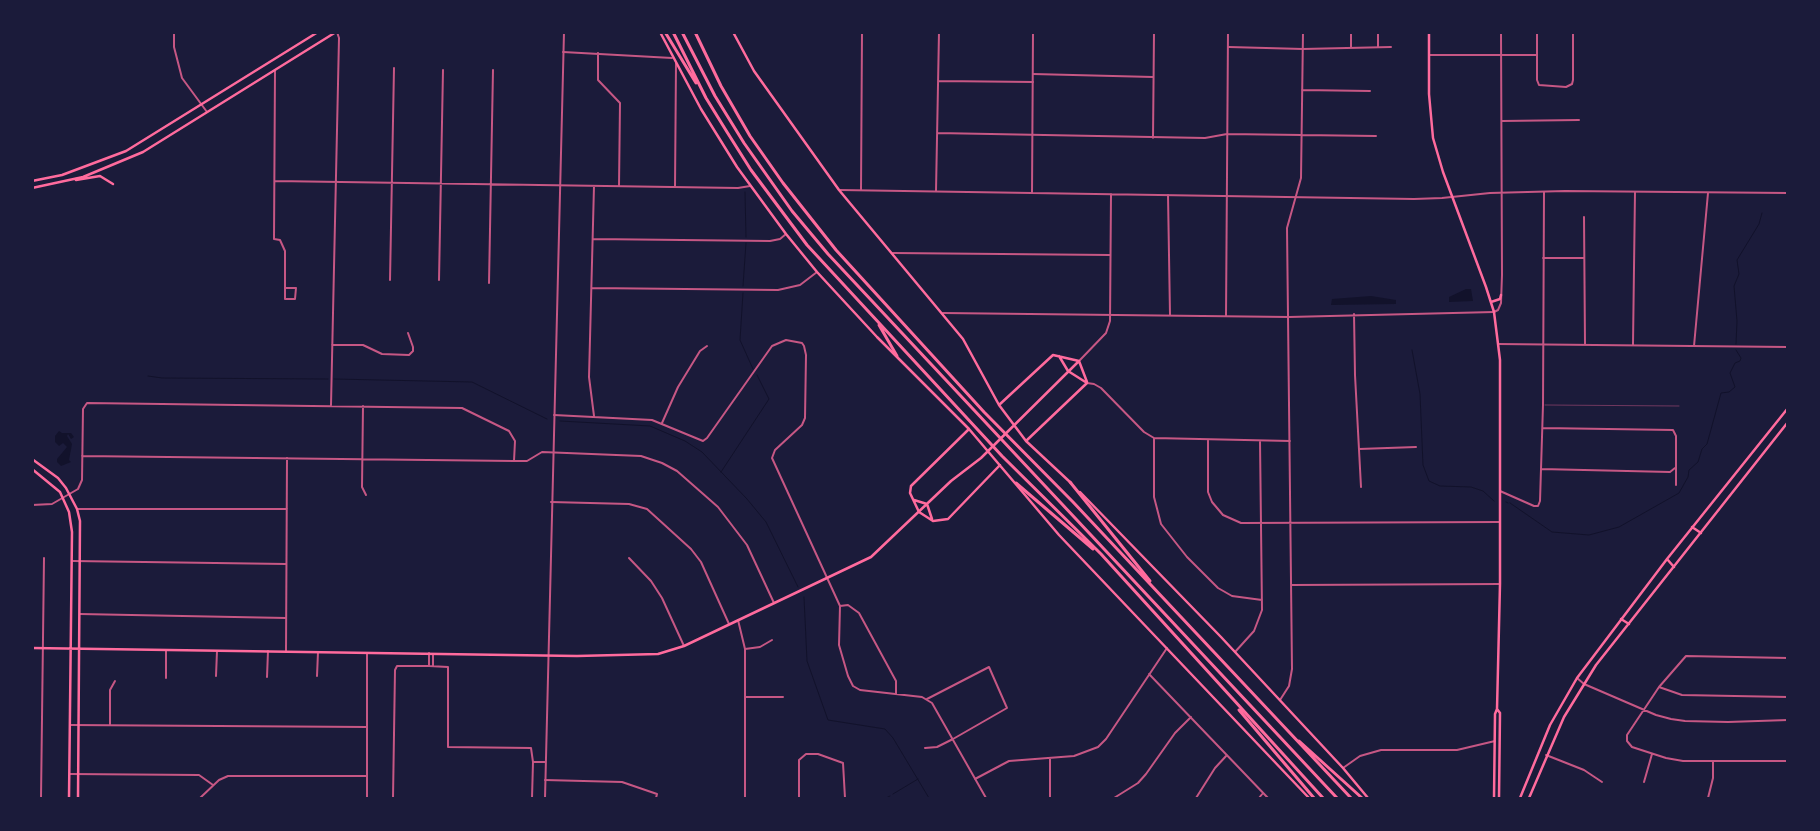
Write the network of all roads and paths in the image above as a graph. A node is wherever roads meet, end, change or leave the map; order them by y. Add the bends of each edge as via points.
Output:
1 (174, 32) edge
2 (318, 32) edge
3 (337, 32) edge
4 (564, 32) edge
5 (660, 32) edge
6 (665, 32) edge
7 (674, 32) edge
8 (682, 32) edge
9 (695, 32) edge
10 (733, 32) edge
11 (862, 32) edge
12 (940, 32) edge
13 (1033, 32) edge
14 (1154, 32) edge
15 (1228, 32) edge
16 (1303, 32) edge
17 (1351, 32) edge
18 (1378, 32) edge
19 (1429, 32) edge
20 (1501, 32) edge
21 (1537, 32) edge
22 (1573, 32) edge
23 (1351, 46) junction
24 (1378, 47) junction
25 (1391, 47) dead end
26 (1228, 48) junction
27 (1303, 49) junction
28 (563, 52) junction
29 (598, 53) junction
30 (1537, 54) junction
31 (1429, 55) junction
32 (1501, 55) junction
33 (672, 58) junction
34 (676, 63) junction
35 (394, 68) dead end
36 (275, 70) junction
37 (443, 70) dead end
38 (493, 70) dead end
39 (1033, 74) junction
40 (1153, 77) junction
41 (938, 81) junction
42 (1033, 82) junction
43 (1302, 90) junction
44 (1370, 91) dead end
45 (706, 98) junction
46 (203, 105) junction
47 (207, 112) junction
48 (1579, 120) dead end
49 (1502, 121) junction
50 (937, 133) junction
51 (1227, 134) junction
52 (1032, 135) junction
53 (1302, 136) junction
54 (1376, 136) dead end
55 (1153, 138) junction
56 (108, 158) junction
57 (111, 167) junction
58 (72, 180) junction
59 (274, 180) junction
60 (32, 181) edge
61 (336, 181) junction
62 (392, 183) junction
63 (113, 184) dead end
64 (441, 184) junction
65 (490, 184) junction
66 (561, 186) junction
67 (594, 186) junction
68 (619, 186) junction
69 (750, 186) junction
70 (675, 187) junction
71 (32, 188) edge
72 (839, 190) junction
73 (862, 190) junction
74 (936, 191) junction
75 (1635, 191) junction
76 (1544, 192) junction
77 (1032, 193) junction
78 (1502, 193) junction
79 (1708, 193) junction
80 (1788, 193) edge
81 (1111, 194) junction
82 (1168, 195) junction
83 (1226, 196) junction
84 (1295, 197) junction
85 (1452, 197) junction
86 (1584, 217) dead end
87 (786, 234) junction
88 (593, 239) junction
89 (893, 253) junction
90 (1110, 256) junction
91 (1543, 258) junction
92 (1584, 258) junction
93 (817, 272) junction
94 (390, 280) dead end
95 (439, 280) dead end
96 (489, 282) dead end
97 (285, 288) junction
98 (592, 288) junction
99 (1501, 295) junction
100 (1491, 302) junction
101 (1494, 312) junction
102 (943, 313) junction
103 (1110, 314) junction
104 (1354, 314) junction
105 (1170, 316) junction
106 (1226, 316) junction
107 (1289, 317) junction
108 (878, 322) junction
109 (408, 333) dead end
110 (1498, 344) junction
111 (1543, 344) junction
112 (1585, 344) junction
113 (1633, 344) junction
114 (332, 345) junction
115 (707, 346) dead end
116 (1694, 346) junction
117 (1788, 347) edge
118 (1058, 355) junction
119 (897, 356) junction
120 (1079, 361) junction
121 (1068, 371) junction
122 (1087, 383) junction
123 (999, 405) junction
124 (1544, 405) junction
125 (331, 406) junction
126 (363, 406) junction
127 (1679, 406) dead end
128 (1788, 408) edge
129 (554, 415) junction
130 (594, 416) junction
131 (1788, 422) edge
132 (662, 423) junction
133 (1543, 428) junction
134 (970, 429) junction
135 (1154, 438) junction
136 (1208, 440) junction
137 (1026, 441) junction
138 (1260, 441) junction
139 (1290, 442) junction
140 (1416, 447) dead end
141 (1359, 448) junction
142 (553, 452) junction
143 (82, 456) junction
144 (287, 458) junction
145 (32, 459) edge
146 (362, 459) junction
147 (514, 461) junction
148 (1000, 465) junction
149 (1675, 468) junction
150 (32, 469) edge
151 (1542, 469) junction
152 (1070, 482) junction
153 (1016, 483) junction
154 (1676, 485) dead end
155 (1361, 487) dead end
156 (1500, 491) junction
157 (70, 494) junction
158 (366, 495) dead end
159 (63, 498) junction
160 (913, 499) junction
161 (551, 502) junction
162 (927, 504) junction
163 (32, 505) edge
164 (77, 509) junction
165 (287, 509) junction
166 (919, 512) junction
167 (933, 521) junction
168 (1501, 522) junction
169 (1260, 523) junction
170 (1291, 523) junction
171 (1692, 527) junction
172 (1700, 533) junction
173 (1101, 554) junction
174 (44, 558) dead end
175 (629, 558) dead end
176 (1667, 559) junction
177 (73, 561) junction
178 (80, 561) junction
179 (286, 564) junction
180 (1674, 567) junction
181 (828, 578) junction
182 (1500, 584) junction
183 (1291, 585) junction
184 (1262, 600) junction
185 (774, 603) junction
186 (840, 606) junction
187 (80, 614) junction
188 (1178, 614) junction
189 (286, 618) junction
190 (1621, 619) junction
191 (738, 620) junction
192 (729, 624) junction
193 (1629, 624) junction
194 (772, 640) dead end
195 (684, 646) junction
196 (32, 648) edge
197 (44, 648) junction
198 (72, 648) junction
199 (745, 648) junction
200 (1167, 648) junction
201 (80, 649) junction
202 (166, 650) junction
203 (217, 650) junction
204 (268, 651) junction
205 (286, 651) junction
206 (318, 652) junction
207 (1235, 652) junction
208 (367, 653) junction
209 (431, 654) junction
210 (548, 655) junction
211 (1788, 658) edge
212 (429, 666) junction
213 (433, 666) junction
214 (1149, 674) junction
215 (216, 676) dead end
216 (317, 676) dead end
217 (267, 677) dead end
218 (166, 678) dead end
219 (1577, 678) junction
220 (115, 681) dead end
221 (1216, 682) junction
222 (1584, 684) junction
223 (1659, 687) junction
224 (896, 694) junction
225 (746, 697) junction
226 (783, 697) dead end
227 (1788, 697) edge
228 (927, 700) junction
229 (1280, 700) junction
230 (1497, 709) junction
231 (1644, 709) junction
232 (1191, 717) junction
233 (1788, 720) edge
234 (1278, 722) junction
235 (70, 725) junction
236 (79, 725) junction
237 (110, 725) junction
238 (367, 727) junction
239 (953, 738) junction
240 (1500, 740) junction
241 (1495, 741) junction
242 (925, 748) dead end
243 (1652, 754) junction
244 (1227, 755) junction
245 (1546, 755) junction
246 (1050, 758) junction
247 (1713, 761) junction
248 (1788, 761) edge
249 (533, 762) junction
250 (546, 762) junction
251 (1343, 768) junction
252 (70, 774) junction
253 (78, 774) junction
254 (367, 776) junction
255 (975, 779) junction
256 (545, 780) junction
257 (1602, 782) dead end
258 (1644, 782) dead end
259 (213, 785) junction
260 (1263, 793) junction
261 (1494, 794) junction
262 (1499, 794) junction
263 (42, 798) edge
264 (70, 798) edge
265 (78, 798) edge
266 (200, 798) edge
267 (367, 798) edge
268 (393, 798) edge
269 (532, 798) edge
270 (545, 798) edge
271 (656, 798) edge
272 (745, 798) edge
273 (799, 798) edge
274 (845, 798) edge
275 (986, 798) edge
276 (1050, 798) edge
277 (1114, 798) edge
278 (1196, 798) edge
279 (1260, 798) edge
280 (1268, 798) edge
281 (1309, 798) edge
282 (1314, 798) edge
283 (1323, 798) edge
284 (1337, 798) edge
285 (1351, 798) edge
286 (1362, 798) edge
287 (1368, 798) edge
288 (1494, 798) edge
289 (1499, 798) edge
290 (1520, 798) edge
291 (1529, 798) edge
292 (1708, 798) edge

1 - 46 street via 174,48 181,73 188,88
2 - 46 main road
3 - 36 main road
3 - 61 street
4 - 28 street
5 - 33 main road
6 - 45 highway
7 - 45 highway
8 - 284 highway via 729,120 792,211 828,254
9 - 188 highway via 750,136 818,228 984,412
10 - 72 main road via 754,71
11 - 73 street
12 - 41 street
13 - 39 street
14 - 40 street
15 - 26 street
16 - 27 street
17 - 23 street
18 - 24 street
19 - 31 main road
20 - 32 street
21 - 30 street
22 - 30 street via 1572,84 1566,87 1539,85
23 - 24 street
23 - 27 street
24 - 25 street
26 - 27 street
26 - 51 street
27 - 43 street
28 - 29 street
28 - 66 street
29 - 33 street
29 - 68 street via 598,80 620,103
30 - 32 street
31 - 32 street
31 - 85 main road via 1432,128
32 - 49 street
33 - 34 main road
34 - 69 main road via 701,110
34 - 70 street
35 - 62 street
36 - 47 main road
36 - 59 street
37 - 64 street
38 - 65 street
39 - 40 street
39 - 42 street
40 - 55 street
41 - 42 street
41 - 50 street
42 - 52 street
43 - 44 street
43 - 53 street
45 - 108 highway via 751,170 807,245
46 - 47 street
46 - 56 main road via 144,141
47 - 57 main road via 143,152
48 - 49 street
49 - 78 street
50 - 52 street
50 - 74 street
51 - 53 street
51 - 55 street via 1205,138
51 - 83 street
52 - 55 street
52 - 77 street
53 - 54 street
53 - 84 street via 1301,178
56 - 57 main road
56 - 60 main road via 62,175
57 - 58 main road
58 - 63 main road via 100,176
58 - 71 main road
59 - 61 street
59 - 97 street via 274,239 280,240 285,251
61 - 62 street
61 - 114 street
62 - 64 street
62 - 94 street
64 - 65 street
64 - 95 street
65 - 66 street
65 - 96 street
66 - 67 street
66 - 129 street
67 - 68 street
67 - 88 street
68 - 70 street
69 - 70 street
69 - 87 main road
72 - 73 street
72 - 89 main road
73 - 74 street
74 - 77 street
75 - 76 street
75 - 79 street
75 - 113 street
76 - 78 street
76 - 91 street
77 - 81 street
78 - 85 street
78 - 99 street
79 - 80 street
79 - 116 street
81 - 82 street
81 - 90 street
82 - 83 street
82 - 105 street
83 - 84 street
83 - 106 street
84 - 85 street
84 - 107 street via 1287,228
85 - 100 main road
86 - 92 street
87 - 88 street via 780,239 770,240
87 - 93 main road
88 - 98 street
89 - 90 street
89 - 102 main road
90 - 103 street
91 - 92 street
91 - 111 street
92 - 112 street
93 - 98 street via 805,283 786,289
93 - 119 main road
97 - 97 street via 285,299 296,299 296,288
98 - 130 street via 589,377
99 - 100 main road via 1500,299
99 - 101 street via 1498,310
100 - 101 main road
101 - 104 street
101 - 110 main road
102 - 103 street
102 - 123 main road via 963,339
103 - 105 street
103 - 120 street via 1106,333
104 - 107 street
104 - 141 street
105 - 106 street
106 - 107 street
107 - 139 street
108 - 119 highway
108 - 173 highway via 1002,456
109 - 114 street via 414,350 406,355 382,354 363,345
110 - 111 street
110 - 156 main road
111 - 112 street
111 - 124 street
112 - 113 street
113 - 116 street
114 - 125 street
115 - 132 street via 700,350 678,387
116 - 117 street
118 - 120 main road
118 - 121 main road
118 - 123 main road via 1044,361
119 - 134 main road
120 - 121 main road
120 - 122 main road
121 - 122 main road
121 - 162 main road via 1026,415
122 - 135 street via 1101,388
122 - 137 main road
123 - 137 main road
124 - 127 lane
124 - 133 street
125 - 126 street
125 - 143 street via 87,403 84,405
126 - 146 street
126 - 147 street via 467,409 514,436
128 - 171 main road
129 - 130 street
129 - 142 street
130 - 132 street via 634,417
131 - 172 main road
132 - 181 street via 703,441 772,346 786,340 797,341 804,346 805,418 775,450 772,458
133 - 149 street via 1673,430 1676,436
133 - 151 street
134 - 148 main road
134 - 160 main road via 913,482 910,489
135 - 136 street
135 - 184 street via 1154,496 1161,524 1187,557 1218,588 1232,596
136 - 138 street
136 - 169 street via 1206,487 1212,502 1223,515 1233,520 1246,524
137 - 152 main road
138 - 139 street
138 - 169 street
139 - 170 street
140 - 141 street
141 - 155 street
142 - 147 street via 537,454 527,461
142 - 161 street
142 - 185 street via 641,456 676,470 733,524 752,554
143 - 144 street
143 - 157 street via 82,480 78,489
144 - 146 street
144 - 165 street
145 - 157 main road via 58,478
146 - 147 street
146 - 158 street via 362,487
148 - 153 main road
148 - 167 main road via 948,519
149 - 151 street via 1670,472
149 - 154 street
150 - 159 main road via 51,482
151 - 156 street via 1538,506
152 - 188 highway
152 - 207 main road
153 - 173 highway via 1082,542
153 - 200 main road via 1044,519
156 - 168 main road
157 - 159 street
157 - 164 main road
159 - 163 street via 52,504
159 - 177 main road via 70,520
160 - 162 main road
160 - 166 main road
161 - 192 street via 629,504 647,509 701,562
161 - 210 street
162 - 166 main road
162 - 167 main road
164 - 165 street
164 - 178 main road
165 - 179 street
166 - 167 main road
166 - 181 main road via 870,557
168 - 170 street
168 - 182 main road
169 - 170 street
169 - 184 street
170 - 183 street
171 - 172 main road
171 - 176 main road
172 - 180 main road
173 - 221 highway
174 - 197 street
175 - 195 street via 652,581
176 - 180 main road
176 - 190 main road
177 - 178 street
177 - 198 main road
178 - 179 street
178 - 187 main road
179 - 189 street
180 - 193 main road
181 - 185 main road
181 - 186 street
182 - 183 street
182 - 230 main road
183 - 229 street via 1292,670 1289,686
184 - 207 street via 1258,625
185 - 191 main road
186 - 224 street via 848,605 859,613 896,681
186 - 224 street via 841,656 850,681 860,690
187 - 189 street
187 - 201 main road
188 - 234 highway
189 - 205 street
190 - 193 main road
190 - 219 main road
191 - 192 main road
191 - 199 street
192 - 195 main road
193 - 222 main road
194 - 199 street via 760,647
195 - 210 main road via 643,656
196 - 197 main road
197 - 198 main road
197 - 263 street
198 - 201 main road
198 - 235 main road
199 - 225 street
200 - 214 street
200 - 281 main road
201 - 202 main road
201 - 236 main road
202 - 203 main road
202 - 218 street
203 - 204 main road
203 - 215 street
204 - 205 main road
204 - 217 street
205 - 206 main road
206 - 208 main road
206 - 216 street
207 - 229 main road
208 - 209 main road
208 - 238 street
209 - 210 main road
209 - 212 street
209 - 213 street
210 - 250 street
211 - 223 street via 1686,656
212 - 213 street
212 - 268 street via 397,666 395,670
213 - 249 street via 448,667 448,747 531,748
214 - 232 street
214 - 246 street via 1098,747 1083,754
219 - 222 street
219 - 290 main road via 1550,725
220 - 237 street via 110,690
221 - 282 highway
221 - 283 highway
222 - 231 street
222 - 245 main road
223 - 227 street via 1682,695
223 - 231 street
224 - 228 street
225 - 226 street
225 - 272 street
228 - 239 street via 936,707
228 - 239 street via 989,667 1007,708
229 - 251 main road
230 - 240 main road via 1500,713
230 - 241 main road via 1494,714
231 - 233 street via 1685,721
231 - 243 street via 1628,732 1627,741
232 - 244 street
232 - 277 street via 1175,733 1138,784
234 - 285 highway
234 - 286 highway
235 - 236 street
235 - 252 main road
236 - 237 street
236 - 253 main road
237 - 238 street
238 - 254 street
239 - 242 street
239 - 255 street
240 - 241 main road
240 - 262 main road
241 - 251 street via 1458,750 1380,750 1365,754
241 - 261 main road
243 - 247 street via 1683,761
243 - 258 street
244 - 260 street
244 - 278 street
245 - 257 street via 1584,770
245 - 291 main road
246 - 255 street via 1010,762
246 - 276 street
247 - 248 street
247 - 292 street
249 - 250 street
249 - 269 street
250 - 256 street
251 - 287 main road
252 - 253 street
252 - 264 main road
253 - 259 street via 199,775
253 - 265 main road
254 - 259 street via 228,776
254 - 267 street
255 - 275 street
256 - 270 street
256 - 271 street via 622,782 658,794
259 - 266 street
260 - 279 street
260 - 280 street
261 - 262 street
261 - 288 main road
262 - 289 main road
273 - 274 street via 799,760 806,754 818,754 843,763

